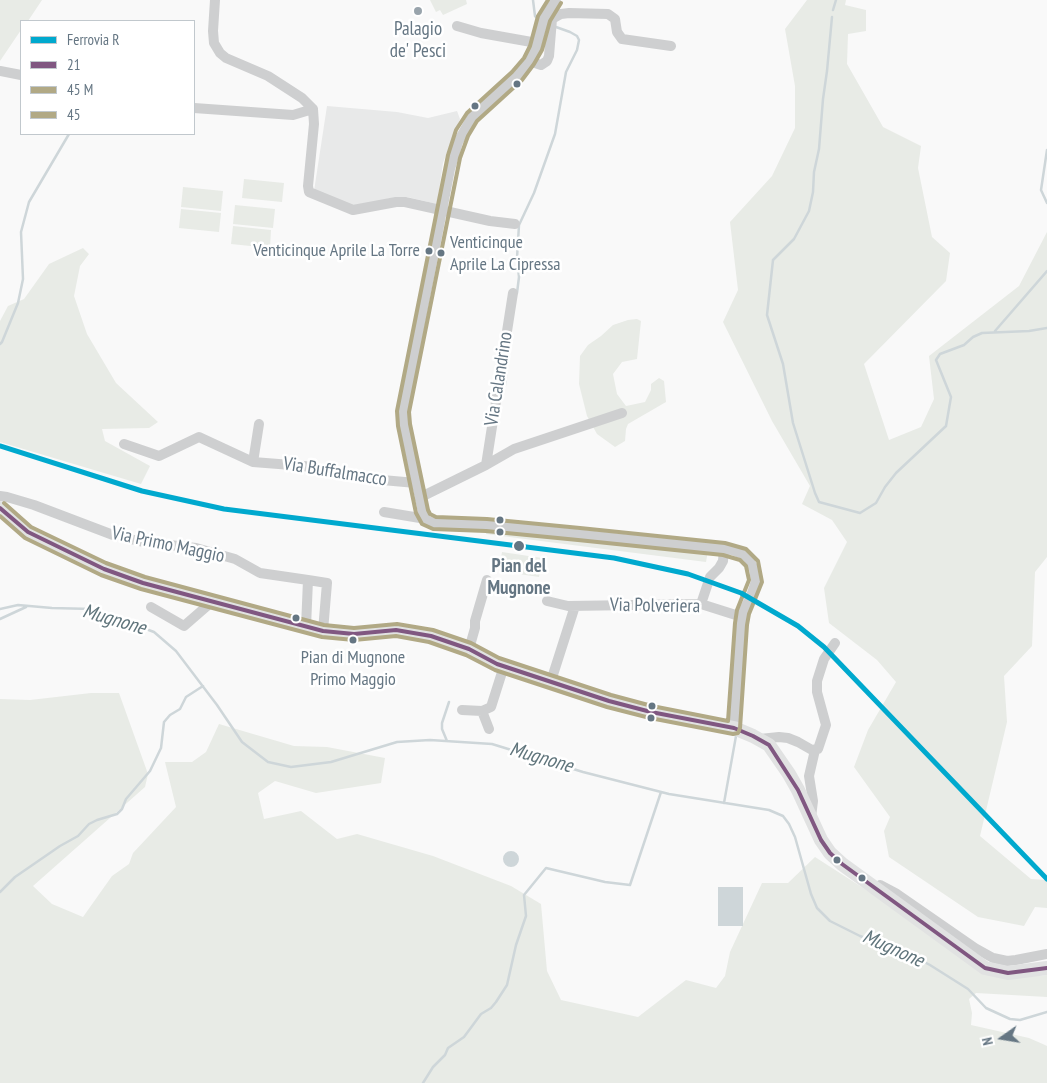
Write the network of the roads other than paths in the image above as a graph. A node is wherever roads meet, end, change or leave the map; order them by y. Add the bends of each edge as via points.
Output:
1 (215, 0) edge
2 (556, 0) edge
3 (457, 26) dead end
4 (537, 43) junction
5 (671, 46) dead end
6 (529, 62) junction
7 (0, 71) edge
8 (20, 75) edge
9 (195, 108) edge
10 (313, 109) junction
11 (442, 209) junction
12 (515, 224) dead end
13 (513, 292) dead end
14 (622, 413) dead end
15 (259, 424) dead end
16 (124, 444) dead end
17 (253, 462) junction
18 (486, 464) junction
19 (416, 484) junction
20 (0, 496) edge
21 (419, 498) junction
22 (0, 508) edge
23 (384, 512) dead end
24 (426, 519) junction
25 (724, 549) junction
26 (308, 580) junction
27 (486, 580) dead end
28 (209, 600) junction
29 (547, 601) dead end
30 (701, 604) junction
31 (575, 606) junction
32 (151, 607) dead end
33 (742, 617) junction
34 (306, 627) junction
35 (323, 631) junction
36 (835, 643) dead end
37 (466, 648) junction
38 (504, 666) junction
39 (551, 682) junction
40 (462, 710) dead end
41 (482, 711) junction
42 (734, 728) junction
43 (489, 729) dead end
44 (760, 739) junction
45 (815, 750) junction
46 (811, 818) junction
47 (873, 887) junction
48 (1047, 954) edge
49 (1047, 968) edge

1 - 10 street via 214,43 220,53 268,76
2 - 4 street via 544,18
3 - 4 street
4 - 6 street
5 - 6 street via 622,39 615,19 608,14 560,14 552,19 547,62 541,65
6 - 11 street via 479,110 462,133
7 - 8 street
9 - 10 street via 293,115
10 - 11 street via 309,192 353,210 396,202
11 - 12 street
11 - 19 street via 403,412
13 - 18 street, Via Calandrino
14 - 18 street, Via Calandrino via 514,449
15 - 17 street
16 - 17 street, Via Buffalmacco via 159,456 199,436
17 - 19 street, Via Buffalmacco via 304,466
18 - 21 street, Via Calandrino
19 - 21 street
20 - 26 street, Via Primo Maggio via 34,505 113,536 196,548 235,559 260,573
21 - 24 street
22 - 28 main road via 28,532 104,569
23 - 24 street
24 - 25 street via 434,523 486,525
25 - 30 street via 723,561 709,580
25 - 33 street via 743,554 752,563 756,575
26 - 34 street
26 - 35 street, Via Primo Maggio via 327,583
27 - 37 street via 476,628
28 - 32 street via 207,606 184,626
28 - 34 main road
29 - 31 street, Via Polveriera
30 - 31 street, Via Polveriera
30 - 33 street, Via Polveriera
31 - 39 street
33 - 42 street
34 - 35 main road
35 - 37 main road via 354,634 408,632
36 - 45 street via 824,659 817,680 826,725
37 - 38 main road
38 - 39 main road
38 - 41 street via 491,706
39 - 42 main road via 640,710
40 - 41 street
41 - 43 street
42 - 44 main road
44 - 45 street via 788,738
44 - 46 main road via 789,774
45 - 46 street via 809,776 813,801
46 - 47 main road via 820,840 830,853
47 - 48 street via 879,884 897,894 993,958 1007,961
47 - 49 main road via 985,968 1008,973

